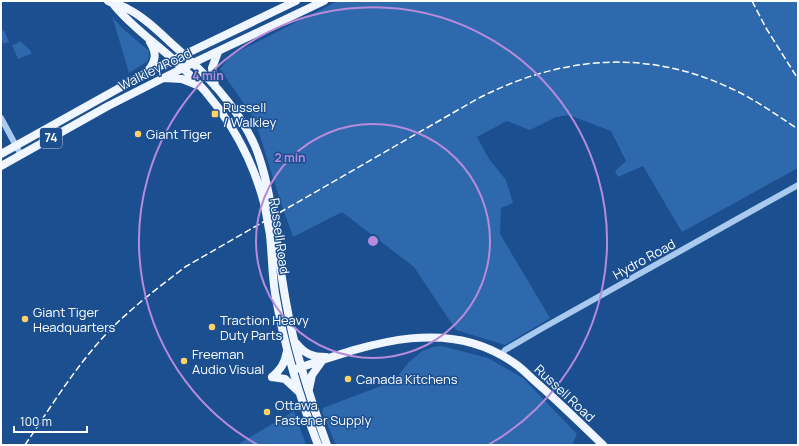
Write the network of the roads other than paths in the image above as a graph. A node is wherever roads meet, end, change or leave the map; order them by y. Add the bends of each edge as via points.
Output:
1 (296, 1) edge
2 (324, 1) edge
3 (111, 2) edge
4 (146, 37) junction
5 (218, 52) junction
6 (185, 55) junction
7 (174, 60) junction
8 (193, 63) junction
9 (183, 68) junction
10 (148, 72) junction
11 (163, 78) junction
12 (200, 86) junction
13 (216, 86) junction
14 (1, 118) edge
15 (16, 146) junction
16 (1, 154) edge
17 (21, 155) junction
18 (1, 166) edge
19 (798, 185) edge
20 (268, 206) junction
21 (273, 234) junction
22 (293, 338) junction
23 (287, 348) junction
24 (502, 355) junction
25 (332, 358) junction
26 (322, 361) junction
27 (302, 368) junction
28 (293, 370) junction
29 (300, 393) junction
30 (309, 394) junction
31 (318, 445) edge
32 (327, 445) edge
33 (603, 445) edge

1 - 6 main road, Walkley Road / 74
2 - 5 main road, Walkley Road / 74
3 - 4 main road, Russell Road
3 - 6 main road, Russell Road via 128,8
4 - 7 main road, Russell Road
4 - 10 main road via 153,47 156,58
5 - 8 main road, Walkley Road / 74
5 - 13 main road via 212,68
6 - 7 main road, Walkley Road / 74
6 - 8 main road, Russell Road
7 - 9 main road, Russell Road
7 - 10 main road, Walkley Road / 74
8 - 9 main road, Walkley Road / 74
8 - 13 main road, Russell Road
9 - 11 main road, Walkley Road / 74
9 - 12 main road, Russell Road
10 - 15 main road, Walkley Road / 74
11 - 12 main road via 182,79
11 - 17 main road, Walkley Road / 74
12 - 20 main road, Russell Road via 222,112 244,147
13 - 20 main road, Russell Road via 251,138 263,169
14 - 15 street
15 - 16 main road, Walkley Road / 74
15 - 17 street
17 - 18 main road, Walkley Road / 74
19 - 24 street, Hydro Road via 541,329 505,350
20 - 21 main road, Russell Road, bridge
21 - 22 main road, Russell Road
21 - 23 main road, Russell Road via 275,290
22 - 25 main road via 308,355
22 - 27 main road, Russell Road
23 - 28 main road, Russell Road
23 - 29 main road via 283,365 272,377 285,380
24 - 25 main road, Russell Road via 466,341 428,337 387,342
24 - 33 main road, Russell Road via 548,392
25 - 26 main road, Russell Road
26 - 27 main road, Russell Road
26 - 30 main road via 312,375
27 - 28 main road, Russell Road
27 - 30 main road
28 - 29 main road
29 - 31 main road
30 - 32 main road

